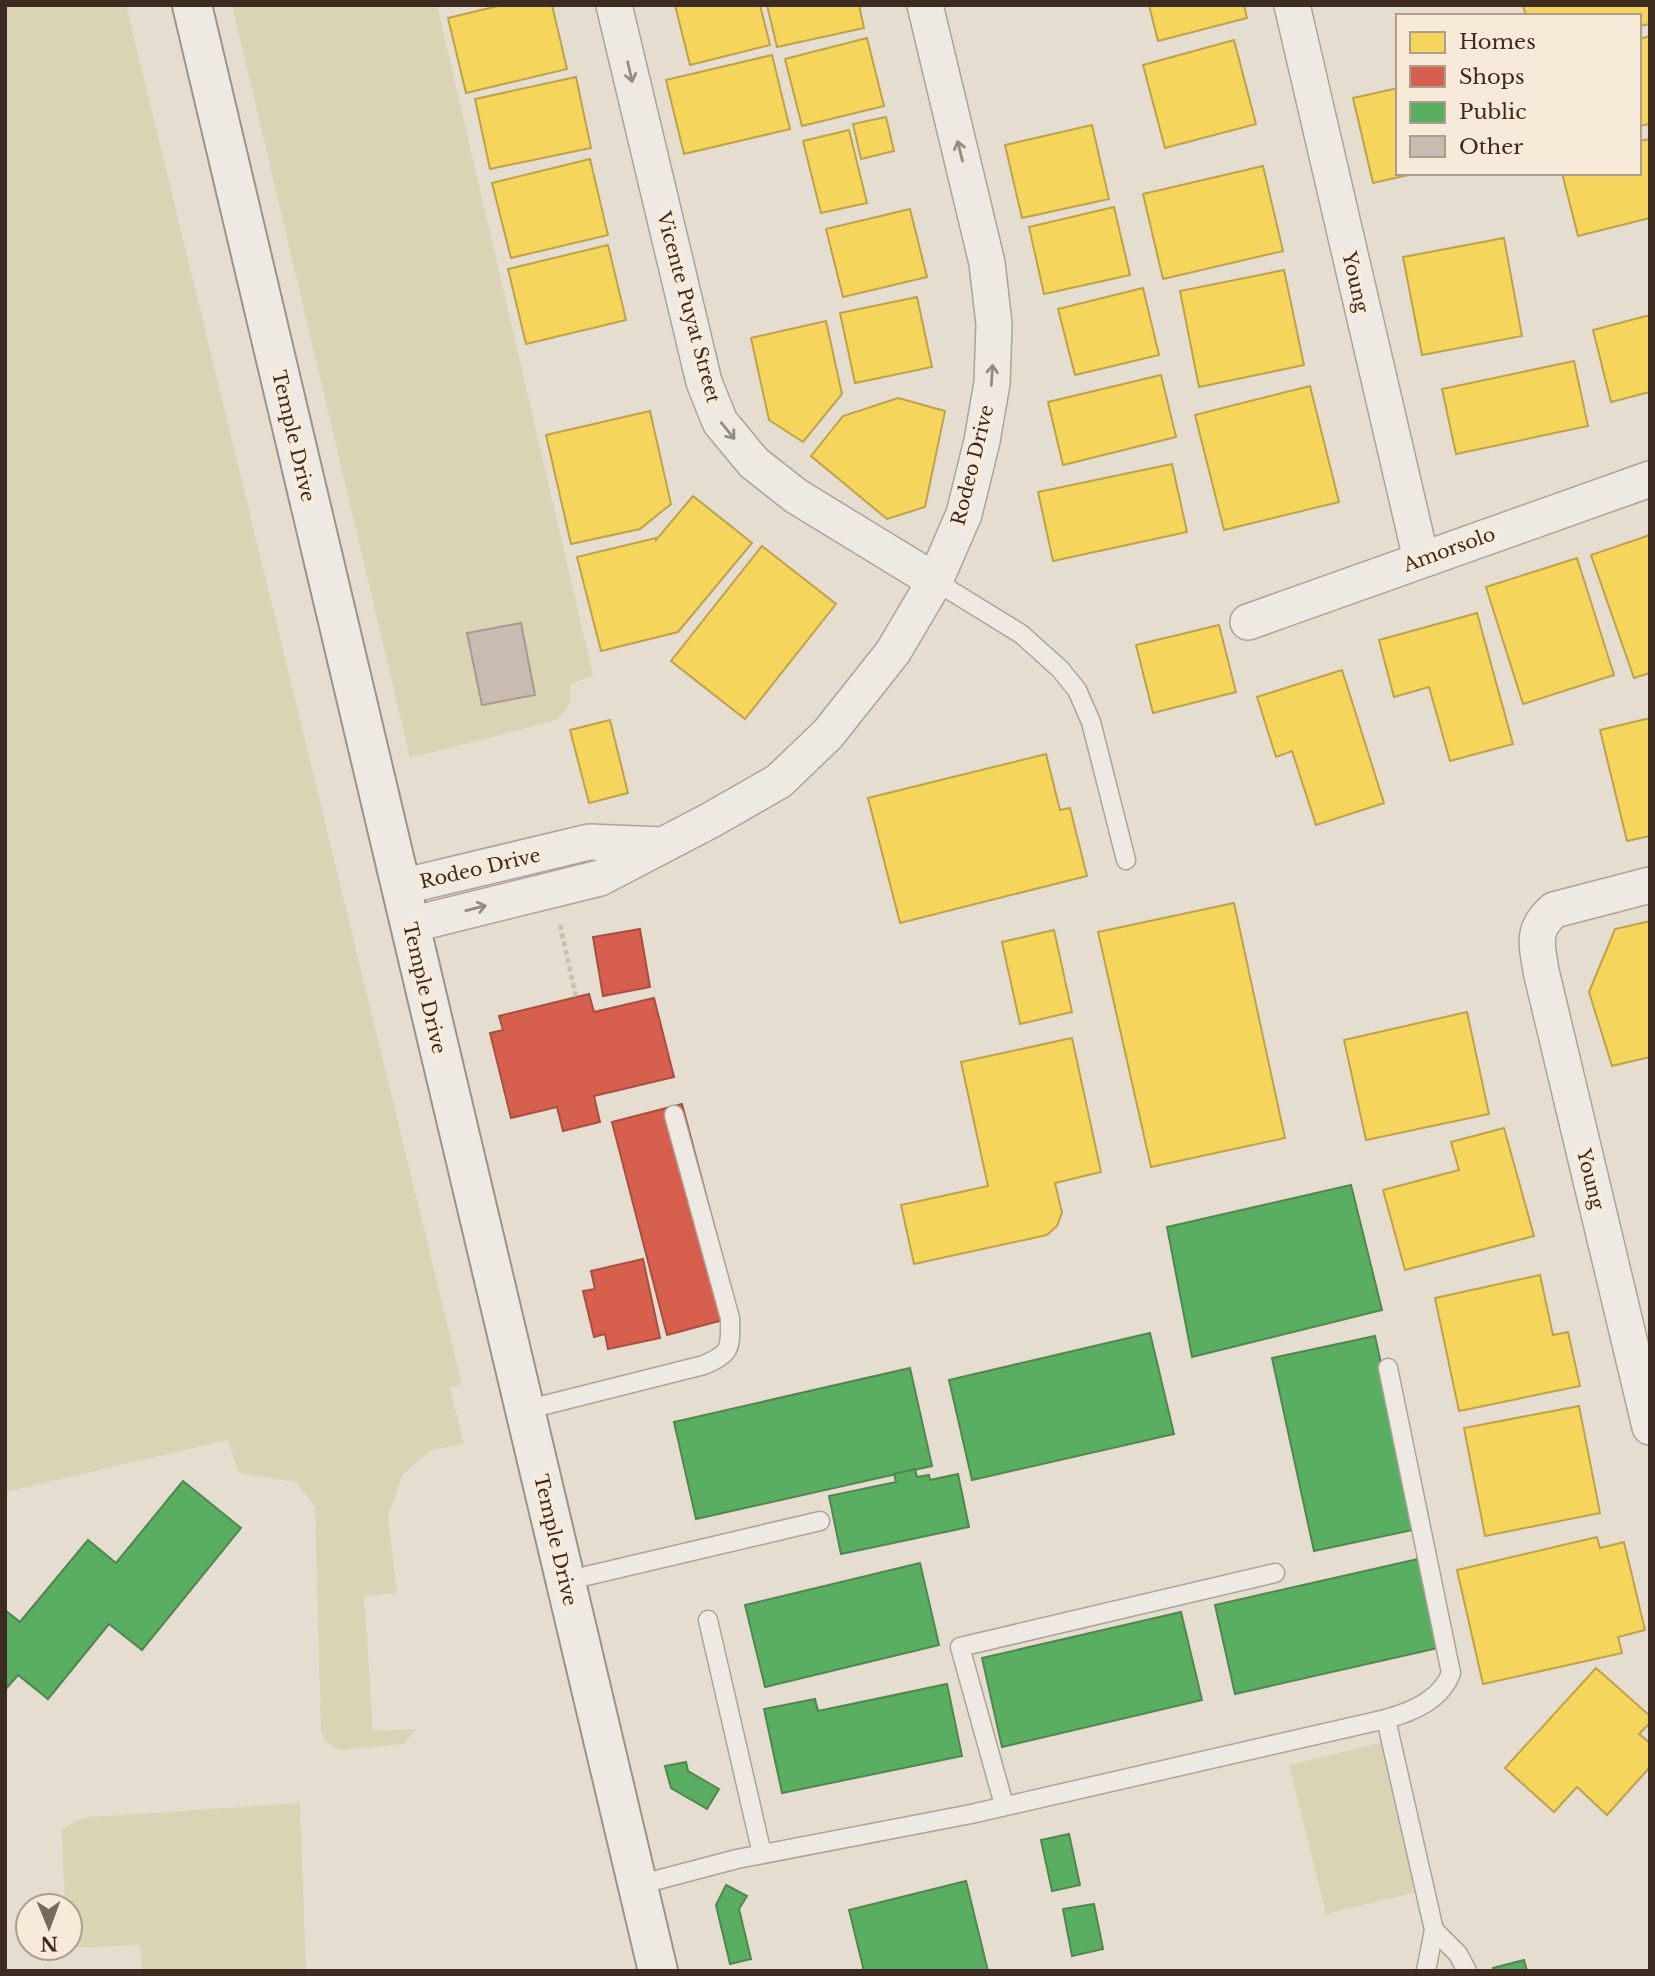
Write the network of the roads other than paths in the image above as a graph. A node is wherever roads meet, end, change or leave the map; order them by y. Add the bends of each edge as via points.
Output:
1 (192, 5) edge
2 (614, 5) edge
3 (925, 5) edge
4 (1292, 5) edge
5 (1650, 479) edge
6 (1421, 559) junction
7 (935, 581) junction
8 (1248, 622) dead end
9 (662, 845) junction
10 (559, 850) junction
11 (1126, 860) dead end
12 (1650, 886) edge
13 (401, 887) junction
14 (560, 888) junction
15 (410, 925) junction
16 (674, 1115) dead end
17 (1640, 1336) edge
18 (1388, 1367) dead end
19 (525, 1410) junction
20 (1650, 1427) edge
21 (820, 1521) dead end
22 (1275, 1573) dead end
23 (565, 1581) junction
24 (708, 1620) dead end
25 (1386, 1719) junction
26 (1004, 1805) junction
27 (762, 1854) junction
28 (638, 1885) junction
29 (1434, 1930) junction
30 (658, 1971) edge
31 (1426, 1971) edge
32 (1467, 1971) edge

1 - 13 street, Temple Drive
2 -> 7 street, Vicente Puyat Street via 704,382 720,422 754,463 796,496
7 -> 3 street, Rodeo Drive via 964,514 982,441 992,383 995,324 987,263
4 - 6 street, Young
5 - 6 street, Amorsolo
6 - 8 street, Amorsolo
7 - 9 street, Rodeo Drive via 893,652 828,734 779,781
7 - 11 lane, Vicente Puyat Street via 1021,634 1077,690 1091,722
9 - 10 street, Rodeo Drive via 589,842
9 - 14 street, Rodeo Drive via 600,878
10 - 13 street, Rodeo Drive
10 - 14 street, Rodeo Drive
12 - 17 street, Young via 1554,911 1537,931 1541,971
13 - 15 street, Temple Drive
15 -> 14 street, Rodeo Drive
15 - 19 street, Temple Drive
16 - 19 lane via 730,1318 731,1343 722,1357 704,1365
17 - 20 street, Young
18 - 25 lane via 1451,1674 1427,1702
19 - 23 street, Temple Drive
21 - 23 lane
22 - 26 lane via 960,1647
23 - 28 street, Temple Drive
24 - 27 lane
25 - 26 lane
25 - 29 lane
26 - 27 lane
27 - 28 lane
28 - 30 street, Temple Drive
29 - 31 lane
29 - 32 lane via 1458,1954

